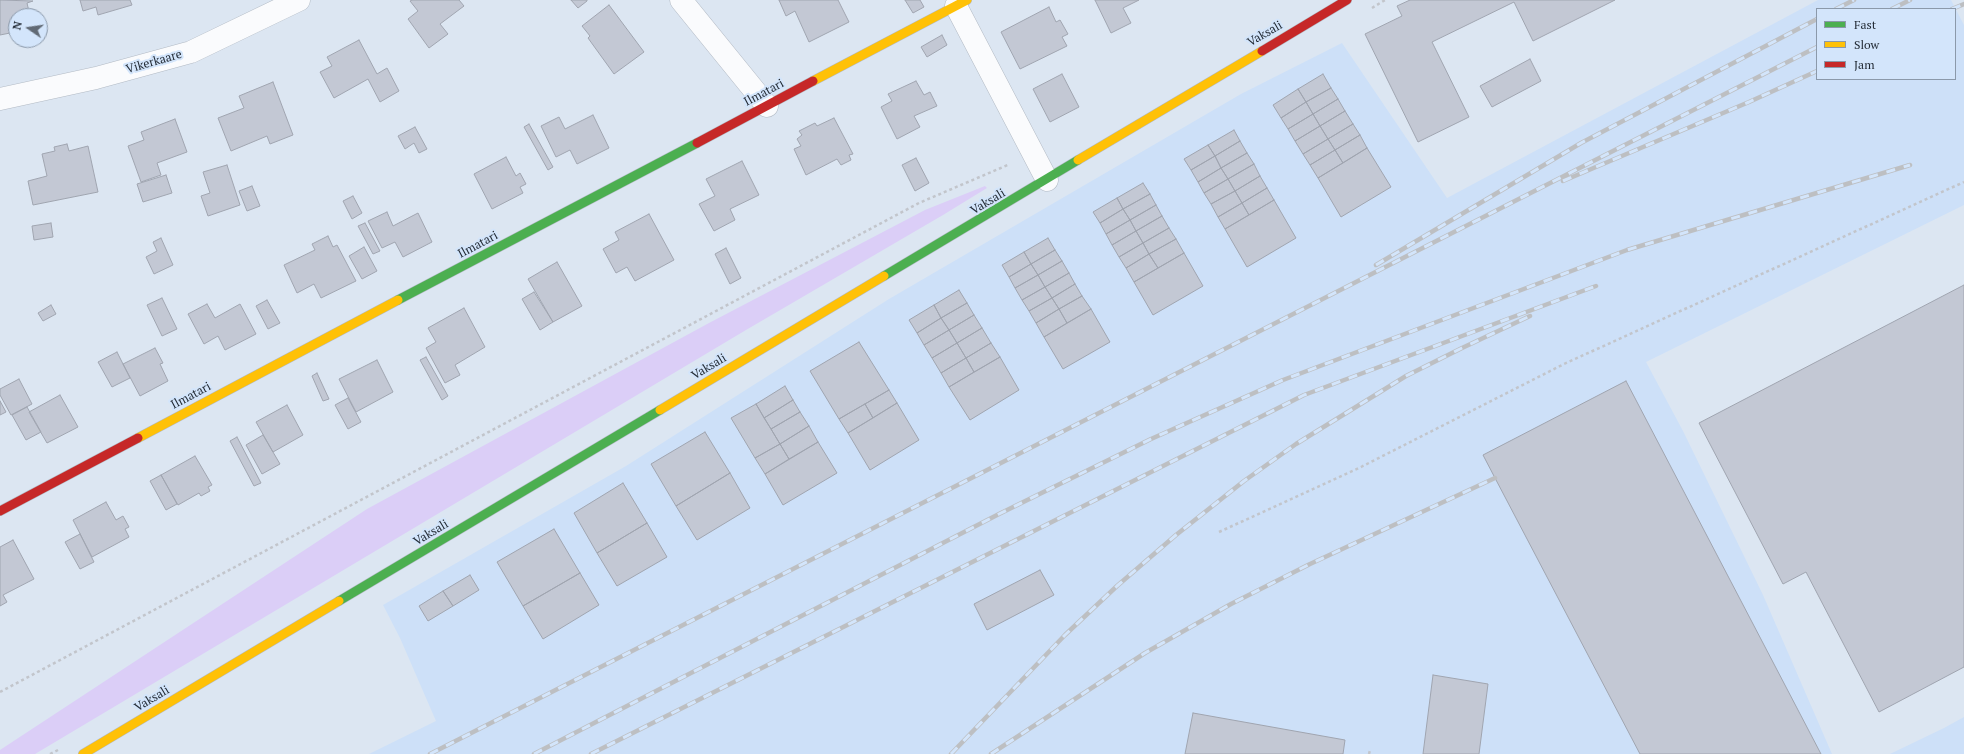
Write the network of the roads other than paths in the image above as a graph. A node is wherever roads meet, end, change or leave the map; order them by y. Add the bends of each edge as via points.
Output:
1 (299, 0) edge
2 (681, 0) edge
3 (1347, 0) edge
4 (962, 3) edge
5 (0, 99) edge
6 (767, 106) junction
7 (1047, 180) junction
8 (0, 510) edge
9 (83, 754) edge

1 - 5 street, Vikerkaare via 191,52 96,78
2 - 6 street
3 - 7 street, Vaksali
4 - 6 street, Ilmatari
4 - 7 street
6 - 8 street, Ilmatari
7 - 9 street, Vaksali

